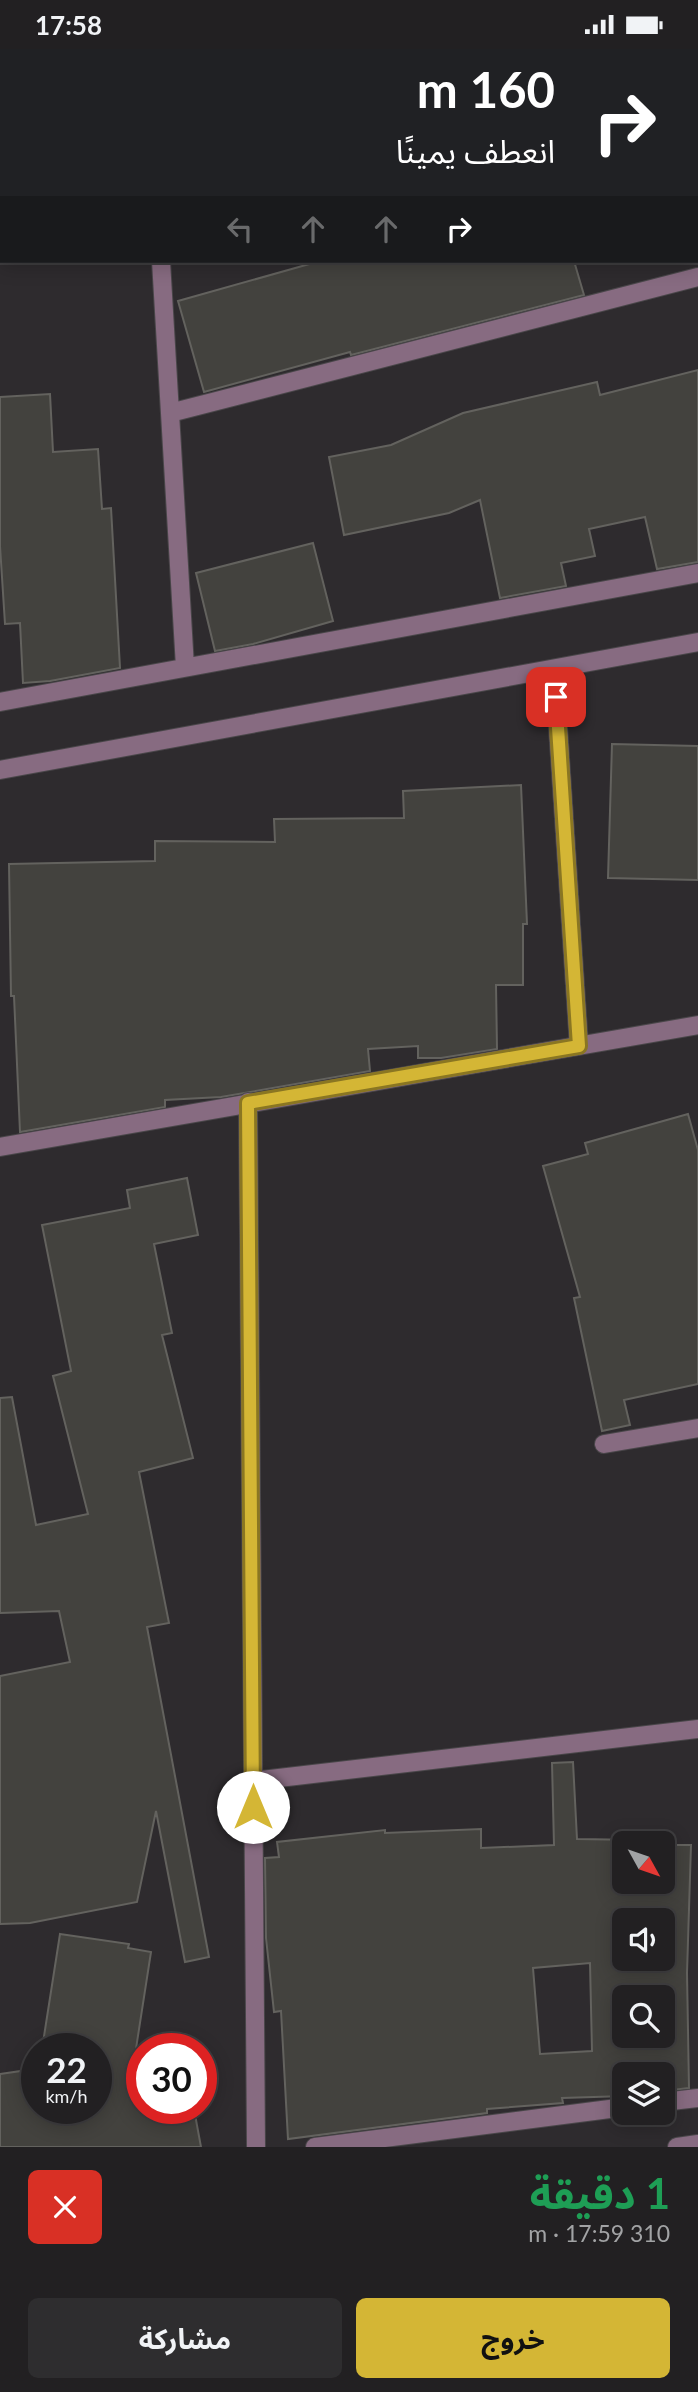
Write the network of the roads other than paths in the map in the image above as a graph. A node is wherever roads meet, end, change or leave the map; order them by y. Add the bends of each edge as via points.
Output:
1 (161, 263) edge
2 (698, 278) edge
3 (170, 413) junction
4 (698, 573) edge
5 (698, 642) edge
6 (185, 667) junction
7 (556, 697) dead end
8 (0, 702) edge
9 (0, 770) edge
10 (698, 1025) edge
11 (579, 1046) junction
12 (248, 1103) junction
13 (0, 1147) edge
14 (698, 1428) edge
15 (604, 1444) dead end
16 (698, 1729) edge
17 (253, 1781) junction
18 (698, 2098) edge
19 (675, 2101) edge
20 (612, 2109) edge
21 (698, 2144) edge
22 (256, 2147) edge
23 (315, 2147) edge
24 (677, 2147) edge

1 - 3 street
2 - 3 street
3 - 6 street
4 - 6 street
5 - 9 street
6 - 8 street
7 - 11 street
10 - 11 street
11 - 12 street
12 - 13 street
12 - 17 street
14 - 15 street
16 - 17 street
17 - 22 street
18 - 19 street
20 - 23 street
21 - 24 street

